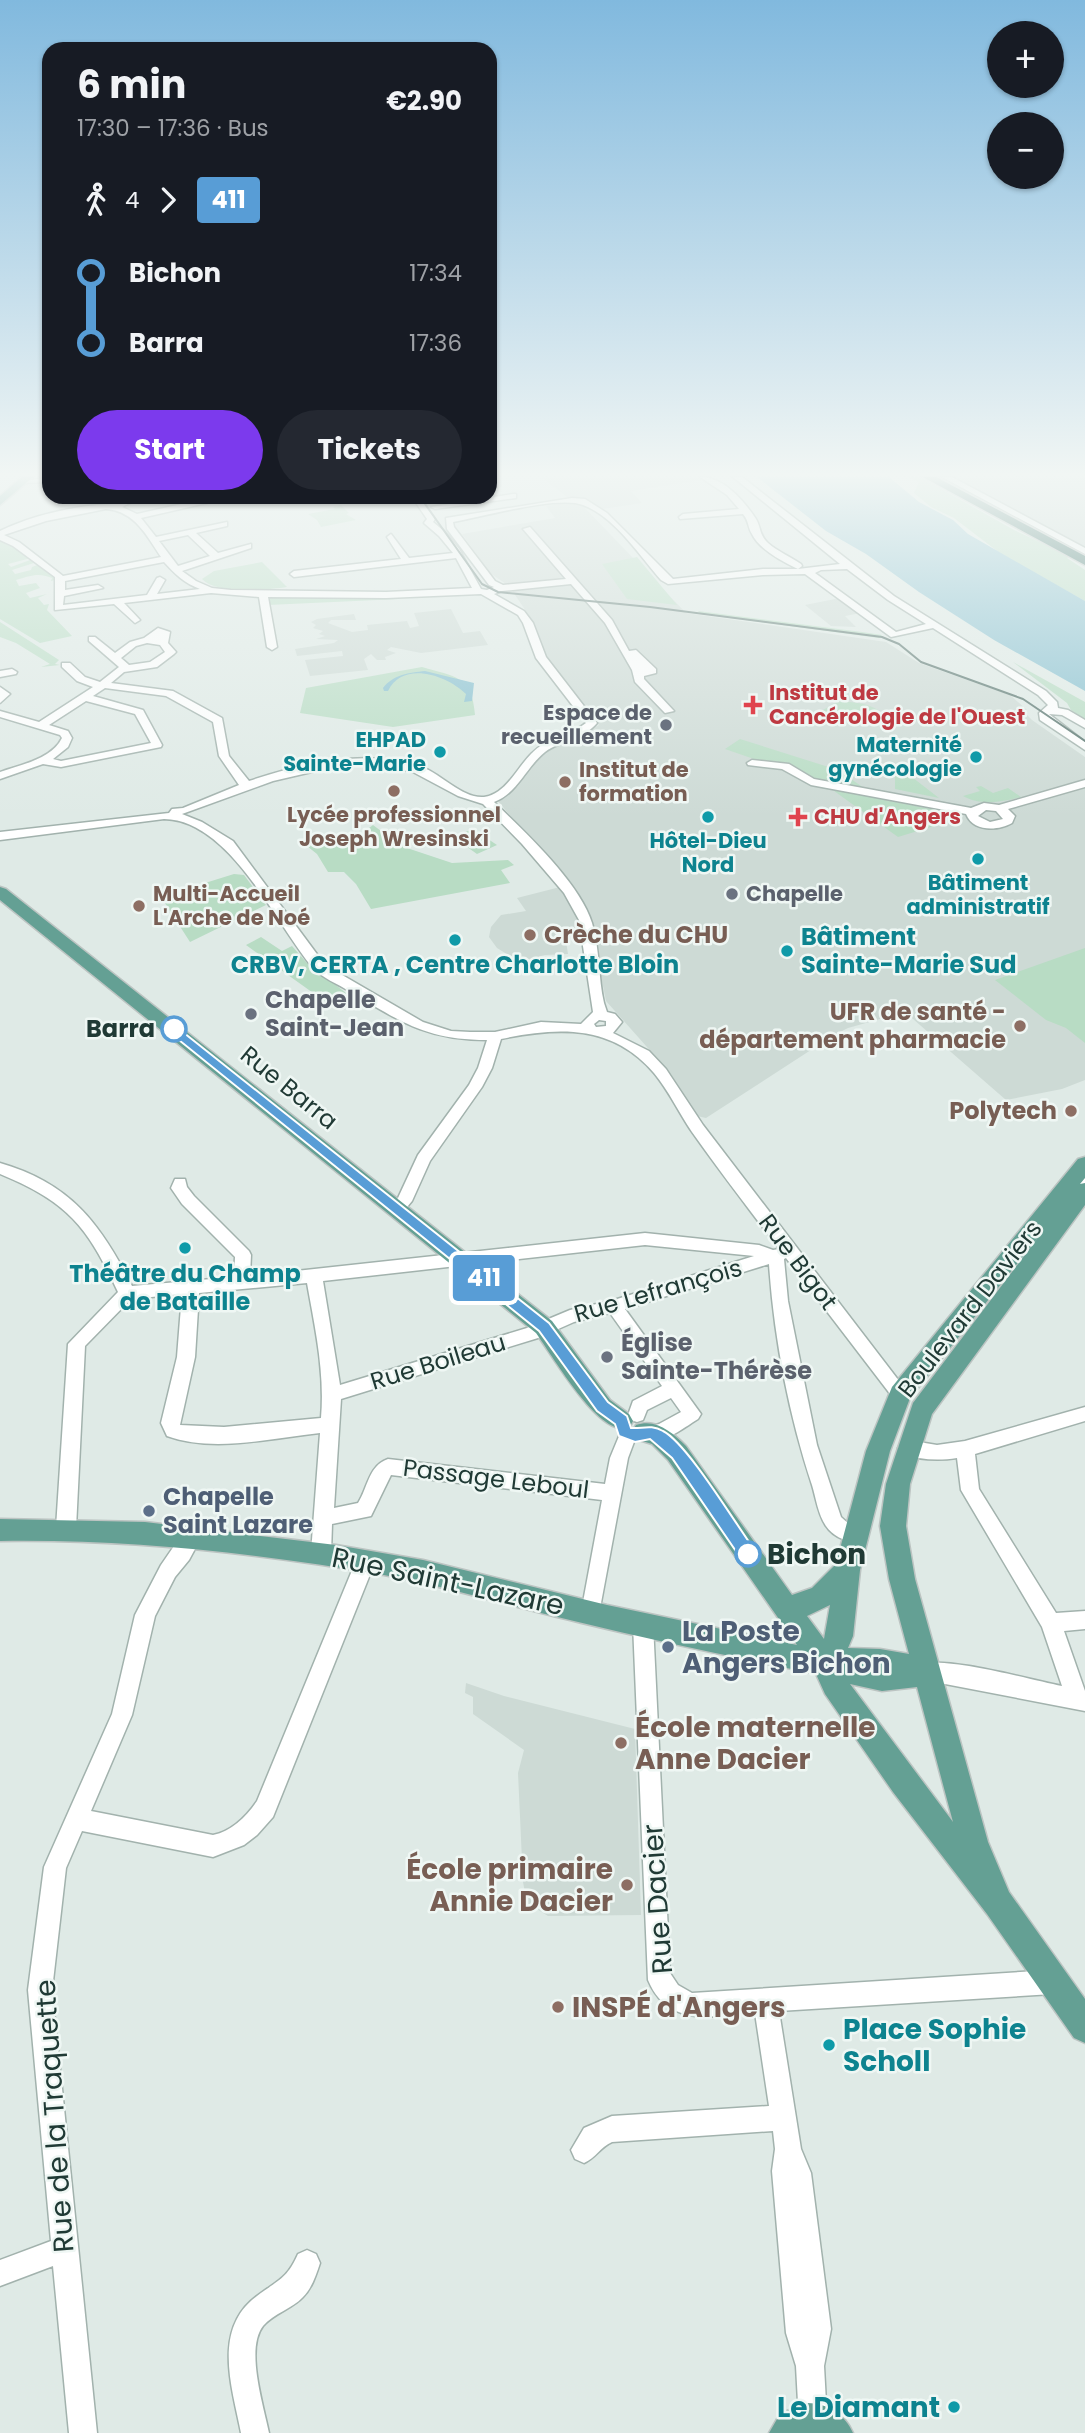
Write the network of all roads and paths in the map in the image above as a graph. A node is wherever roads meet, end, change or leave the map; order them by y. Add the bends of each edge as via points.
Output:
1 (59, 591) edge
2 (81, 591) edge
3 (96, 591) edge
4 (154, 591) edge
5 (209, 591) edge
6 (220, 591) edge
7 (453, 591) edge
8 (489, 591) edge
9 (581, 591) edge
10 (833, 591) edge
11 (883, 591) edge
12 (265, 593) junction
13 (59, 594) junction
14 (150, 598) junction
15 (115, 600) junction
16 (86, 604) junction
17 (135, 620) dead end
18 (934, 625) junction
19 (92, 639) dead end
20 (272, 647) dead end
21 (115, 658) junction
22 (66, 665) dead end
23 (125, 667) junction
24 (12, 671) dead end
25 (0, 674) edge
26 (102, 685) junction
27 (0, 690) edge
28 (1042, 694) junction
29 (85, 697) junction
30 (0, 700) edge
31 (669, 711) dead end
32 (1049, 711) junction
33 (1064, 712) junction
34 (0, 714) edge
35 (1085, 725) edge
36 (40, 726) junction
37 (1085, 747) edge
38 (45, 761) junction
39 (752, 763) dead end
40 (0, 776) edge
41 (1085, 783) edge
42 (247, 787) junction
43 (1085, 792) edge
44 (487, 801) junction
45 (972, 812) junction
46 (1004, 812) junction
47 (181, 815) junction
48 (0, 836) edge
49 (0, 892) edge
50 (601, 1015) junction
51 (615, 1023) junction
52 (596, 1031) junction
53 (495, 1036) junction
54 (644, 1054) junction
55 (0, 1168) edge
56 (1080, 1179) edge
57 (180, 1183) dead end
58 (396, 1209) junction
59 (779, 1255) junction
60 (461, 1261) junction
61 (314, 1276) junction
62 (242, 1283) junction
63 (191, 1288) junction
64 (127, 1293) junction
65 (614, 1306) junction
66 (544, 1327) junction
67 (674, 1388) junction
68 (900, 1394) junction
69 (332, 1395) junction
70 (1085, 1414) edge
71 (330, 1425) junction
72 (637, 1427) junction
73 (907, 1448) junction
74 (965, 1449) junction
75 (612, 1493) junction
76 (324, 1518) junction
77 (66, 1528) junction
78 (0, 1530) edge
79 (856, 1535) junction
80 (192, 1536) junction
81 (321, 1553) junction
82 (365, 1562) junction
83 (847, 1570) junction
84 (786, 1607) junction
85 (591, 1614) junction
86 (1085, 1620) edge
87 (1052, 1623) junction
88 (643, 1624) junction
89 (825, 1663) junction
90 (926, 1672) junction
91 (1081, 1700) edge
92 (75, 1819) junction
93 (998, 1903) junction
94 (1054, 1982) junction
95 (765, 2000) junction
96 (1085, 2027) edge
97 (784, 2118) junction
98 (584, 2150) dead end
99 (64, 2249) junction
100 (307, 2263) dead end
101 (0, 2273) edge
102 (812, 2429) edge
103 (83, 2433) edge
104 (254, 2433) edge

1 - 13 street
2 - 13 street
3 - 16 street
4 - 14 street
5 - 14 street
6 - 12 street
7 - 12 street
8 - 44 street via 525,618 541,658 592,723 541,751 514,782
9 - 31 street via 642,671 639,679
10 - 18 street via 894,635
11 - 18 street
12 - 20 street via 262,599
13 - 16 street via 58,608
14 - 15 street
15 - 16 street
15 - 17 street
18 - 28 street
19 - 21 street
21 - 23 street
21 - 23 street via 133,644 166,632 163,643 172,652 158,663
22 - 26 street via 81,679
23 - 26 street
24 - 25 street
26 - 29 street
26 - 42 street via 169,693 218,720 224,756
27 - 30 street via 5,694
28 - 32 street via 1053,704
28 - 33 street
29 - 36 street
29 - 38 street via 139,712 157,745 58,765
32 - 33 street
32 - 37 street via 1044,718
33 - 35 street
34 - 36 street
36 - 38 street via 67,738 65,746
38 - 40 street
39 - 45 street via 785,766 811,782
41 - 46 street
42 - 44 street via 280,775 365,761 417,769 471,800
42 - 47 street
43 - 46 street
44 - 50 street via 568,887 585,919 594,995
45 - 46 street via 984,806
45 - 46 street via 974,820 990,826 1006,823
47 - 48 street
47 - 53 street via 234,850 320,968 430,1030
49 - 58 main road, Rue Barra
50 - 51 street, Rue Bigot
50 - 52 street via 588,1020
51 - 52 street via 611,1029
51 - 54 street, Rue Bigot
52 - 53 street via 541,1026
52 - 54 street
53 - 58 street via 475,1087 423,1158
54 - 59 street, Rue Bigot via 668,1080
55 - 64 street via 41,1185 79,1211
56 - 68 main road, Boulevard Daviers
56 - 73 main road, Boulevard Daviers via 1028,1265 921,1410
57 - 62 street via 188,1200 243,1255
58 - 60 main road, Rue Barra
59 - 60 street via 645,1239
59 - 65 street, Rue Lefrançois
59 - 68 street, Rue Bigot
59 - 79 street via 780,1301 808,1445 833,1522
60 - 61 street
60 - 66 main road, Rue Barra
61 - 62 street
61 - 69 street
62 - 63 street
63 - 64 street
63 - 71 street via 186,1357 170,1423 173,1432 214,1436
64 - 77 street via 76,1344
65 - 66 street, Rue Lefrançois
65 - 67 street
66 - 69 street, Rue Boileau
66 - 72 main road, Rue Barra via 602,1407
67 - 72 street via 639,1406
67 - 72 street via 692,1414 663,1431
68 - 79 main road, Boulevard Daviers via 878,1451
69 - 71 street
70 - 74 street
71 - 76 street
72 - 75 street
72 - 84 main road, Rue Barra via 660,1436 677,1453
73 - 74 street via 936,1453
73 - 90 main road, Boulevard Daviers via 893,1527 898,1565
74 - 87 street via 970,1490
75 - 76 street, Passage Leboul via 388,1467 363,1510
75 - 85 street
76 - 81 street
77 - 78 main road, Rue Saint-Lazare
77 - 80 main road, Rue Saint-Lazare
79 - 83 main road, Boulevard Daviers
80 - 81 main road, Rue Saint-Lazare
80 - 92 street, Rue de la Traquette via 145,1615 122,1715
81 - 82 main road, Rue Saint-Lazare
82 - 85 main road, Rue Saint-Lazare
82 - 92 street via 255,1824 212,1846
83 - 84 main road via 818,1601
83 - 89 main road, Boulevard Daviers via 840,1636
84 - 89 main road, Rue Barra
85 - 88 main road, Rue Saint-Lazare
86 - 87 street
87 - 91 street
88 - 89 main road, Rue Saint-Lazare
88 - 95 street, Rue Dacier via 659,1980 674,1998 692,2005
89 - 90 main road, Rue Saint-Lazare via 892,1679
89 - 93 main road, Rue Barra via 835,1685 903,1782
90 - 91 street
90 - 93 main road, Boulevard Daviers via 973,1842
92 - 99 street, Rue de la Traquette via 55,1867 40,1990
93 - 94 main road
94 - 95 street, Rue Dacier
94 - 96 main road
95 - 97 street
97 - 98 street via 612,2129 593,2137
97 - 102 street via 785,2171 800,2333 810,2367
99 - 101 street
99 - 103 street, Rue de la Traquette
100 - 104 street via 294,2289 264,2306 245,2332 241,2356

